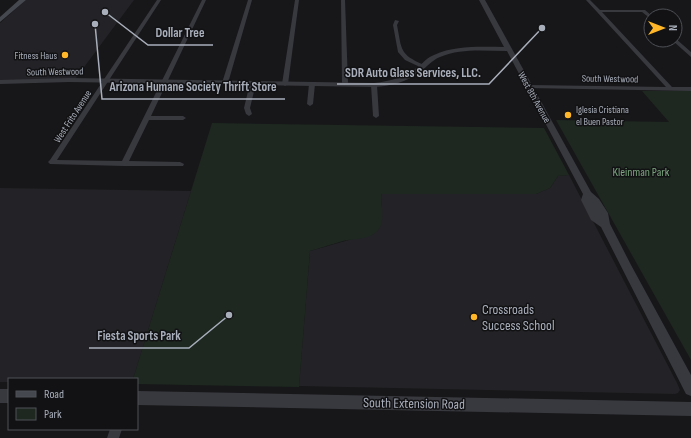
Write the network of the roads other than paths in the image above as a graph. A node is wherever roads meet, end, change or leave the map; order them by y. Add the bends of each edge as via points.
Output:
1 (14, 0) edge
2 (18, 0) edge
3 (23, 0) edge
4 (159, 0) edge
5 (204, 0) edge
6 (250, 0) edge
7 (297, 0) edge
8 (343, 0) edge
9 (482, 0) edge
10 (588, 0) edge
11 (643, 10) edge
12 (598, 11) junction
13 (0, 12) edge
14 (8, 13) junction
15 (0, 20) edge
16 (397, 21) dead end
17 (683, 48) edge
18 (509, 49) junction
19 (691, 55) edge
20 (422, 66) junction
21 (106, 81) junction
22 (0, 82) edge
23 (164, 82) junction
24 (225, 83) junction
25 (253, 83) junction
26 (285, 84) junction
27 (312, 84) junction
28 (345, 84) junction
29 (374, 85) junction
30 (530, 87) junction
31 (671, 89) junction
32 (691, 89) edge
33 (310, 104) dead end
34 (249, 114) dead end
35 (376, 116) dead end
36 (146, 118) junction
37 (183, 118) dead end
38 (124, 164) junction
39 (180, 164) dead end
40 (691, 389) edge
41 (138, 398) edge
42 (691, 408) edge

1 - 13 main road
2 - 14 main road via 7,10
3 - 14 main road
4 - 21 street, West Frito Avenue
5 - 23 street
6 - 24 street
7 - 26 street
8 - 28 street
9 - 18 street, West 8th Avenue
10 - 12 street
11 - 12 street
12 - 31 street
14 - 15 main road
16 - 20 street via 395,25 401,55
17 - 19 street
18 - 20 street, South Westwood via 451,51 436,56
18 - 30 street, West 8th Avenue
20 - 29 street, South Westwood via 399,82
21 - 22 street, South Westwood
21 - 23 street, South Westwood
21 - 38 street, West Frito Avenue via 52,162
23 - 24 street, South Westwood
23 - 36 street
24 - 25 street, South Westwood
25 - 26 street, South Westwood
25 - 34 street via 247,108
26 - 27 street, South Westwood
27 - 28 street, South Westwood
27 - 33 street
28 - 29 street, South Westwood
29 - 35 street
30 - 31 street, South Westwood
30 - 40 street, West 8th Avenue via 588,194 586,200 595,217 605,224
31 - 32 street, South Westwood
36 - 37 street
36 - 38 street
38 - 39 street
41 - 42 street, South Extension Road

